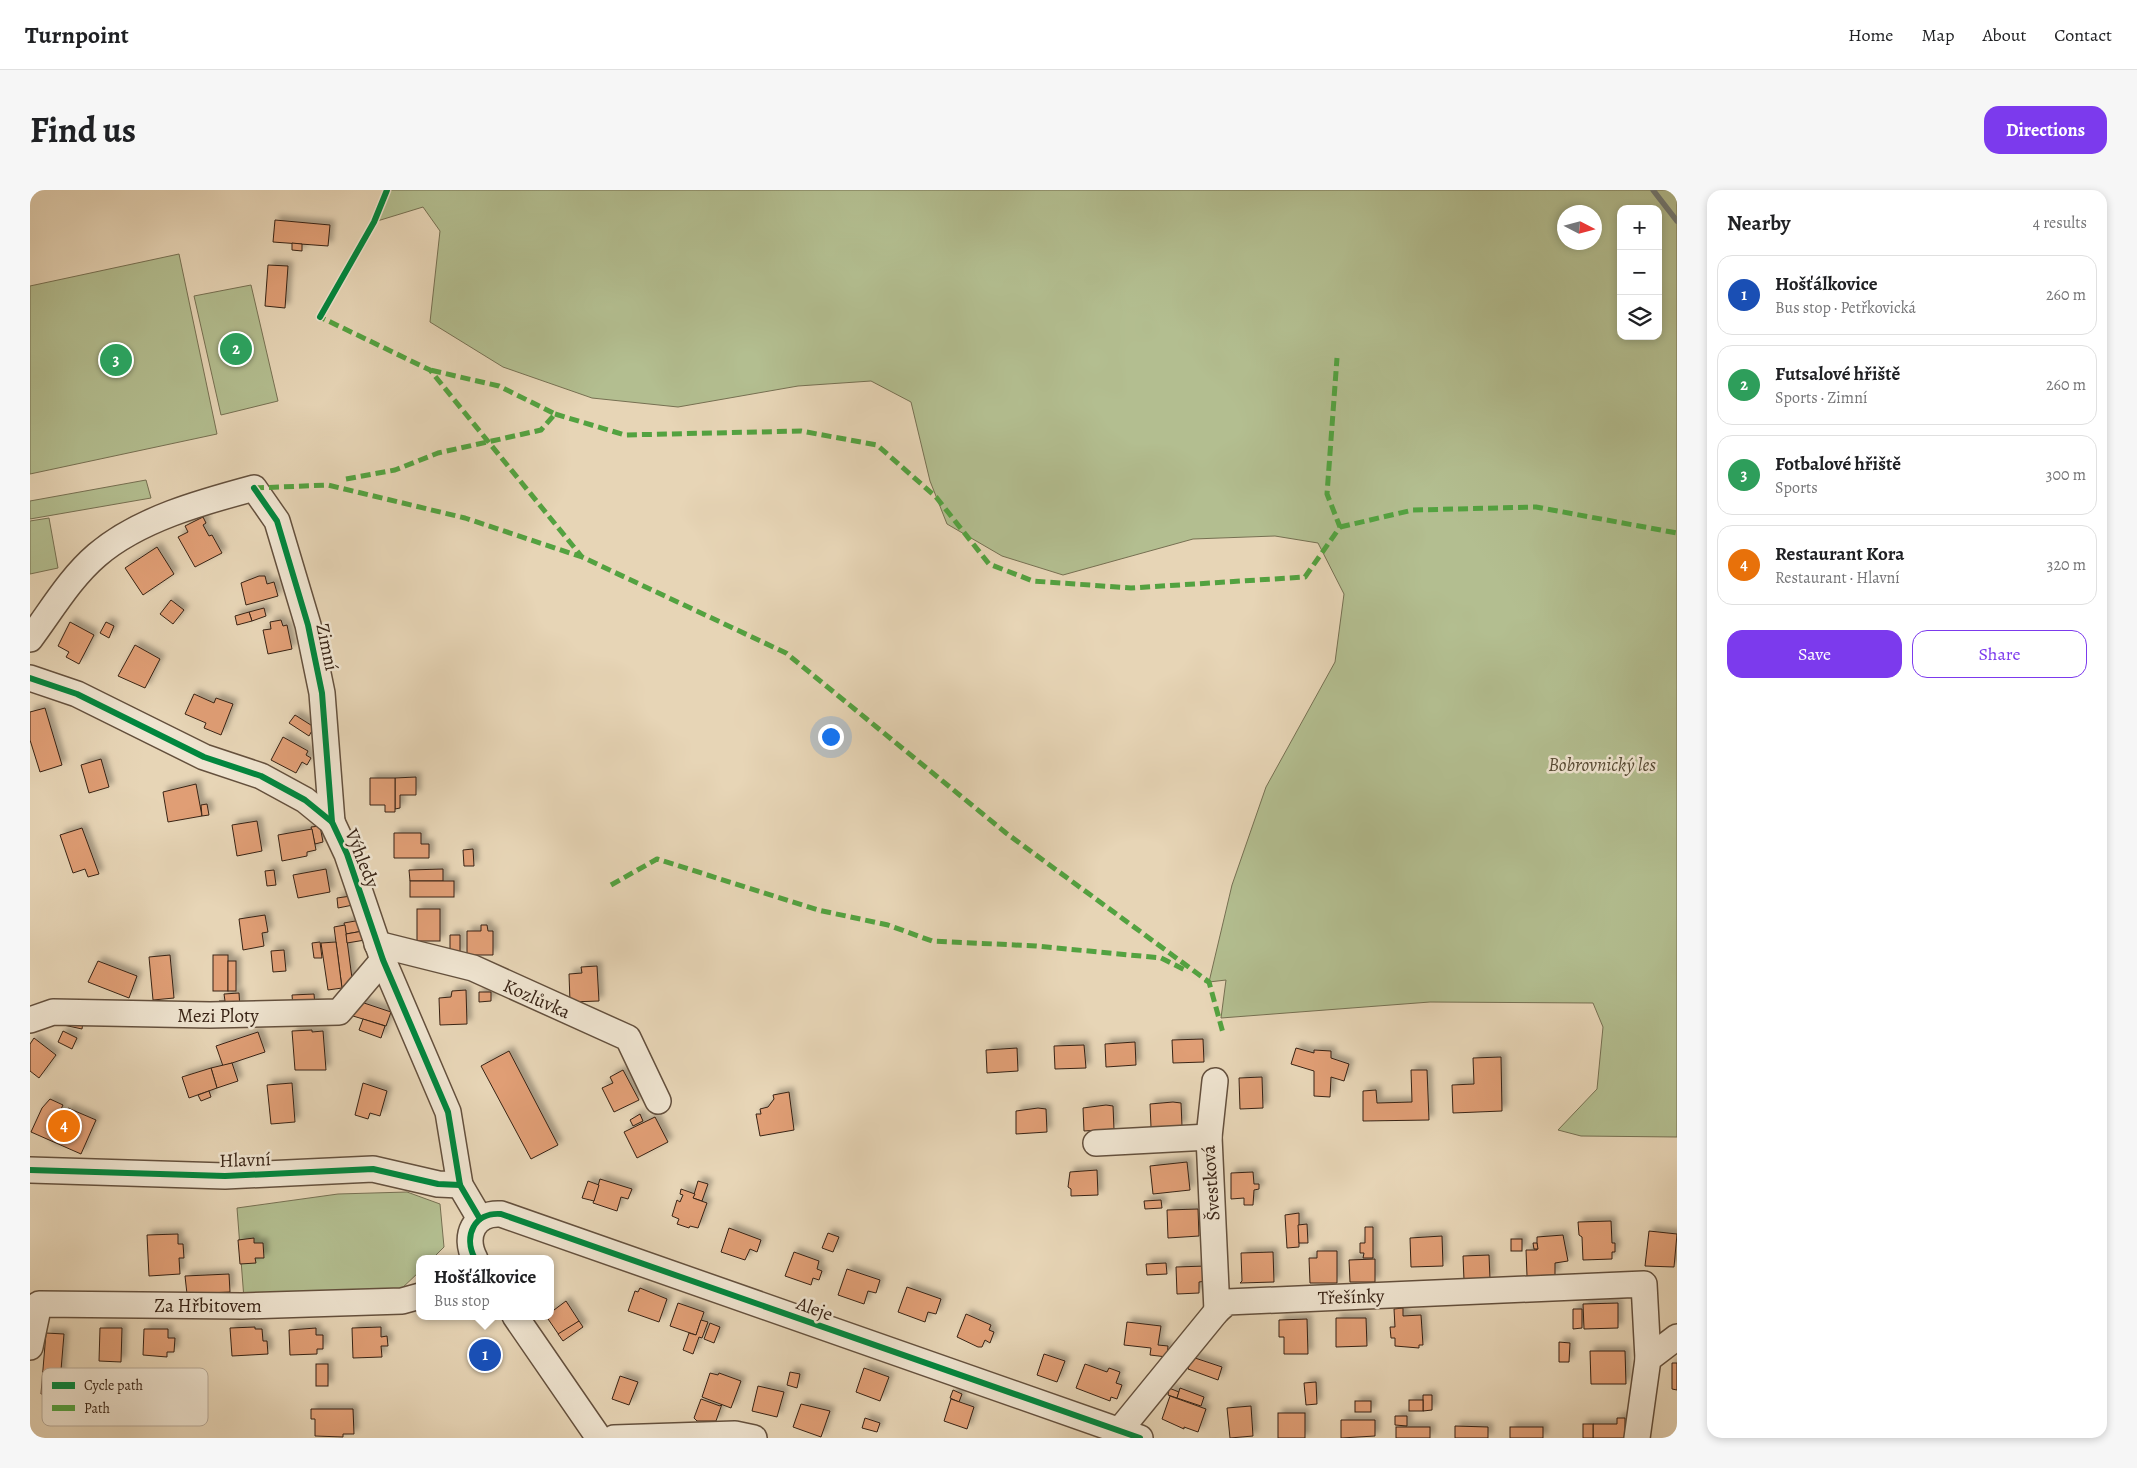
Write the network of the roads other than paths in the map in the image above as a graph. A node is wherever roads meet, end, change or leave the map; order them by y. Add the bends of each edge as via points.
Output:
1 (30, 639) edge
2 (30, 678) edge
3 (332, 822) junction
4 (380, 952) junction
5 (30, 1020) edge
6 (1215, 1080) dead end
7 (658, 1101) dead end
8 (1209, 1137) junction
9 (1096, 1144) dead end
10 (30, 1170) edge
11 (460, 1185) junction
12 (480, 1219) junction
13 (468, 1255) edge
14 (416, 1297) edge
15 (1217, 1311) junction
16 (518, 1320) edge
17 (32, 1336) edge
18 (1677, 1337) edge
19 (1648, 1359) junction
20 (1130, 1434) edge
21 (599, 1438) edge
22 (614, 1438) edge
23 (754, 1438) edge
24 (1637, 1438) edge

1 - 3 street, Zimní via 82,570 118,540 199,502 254,488 278,521 308,625 322,693
2 - 3 street, Výhledy via 77,694 204,757 261,776 305,800
3 - 4 street, Výhledy via 347,854
4 - 5 street, Mezi Ploty via 339,1012 210,1015 53,1012
4 - 7 street, Kozlůvka via 473,968 628,1038
4 - 11 street, Výhledy via 448,1112
6 - 8 street
8 - 9 street, Švestková
8 - 15 street, Švestková
10 - 11 street, Hlavní via 225,1176 373,1169 438,1184
11 - 12 street, Výhledy
12 - 13 street via 470,1231
12 - 20 street, Aleje via 493,1214 506,1215
14 - 17 street, Za Hřbitovem via 402,1301 242,1306 39,1304
15 - 19 street, Třešínky via 1228,1302 1276,1298 1644,1284
15 - 20 street, Třešínky
16 - 21 street
18 - 19 street
19 - 24 street
22 - 23 street via 735,1434

